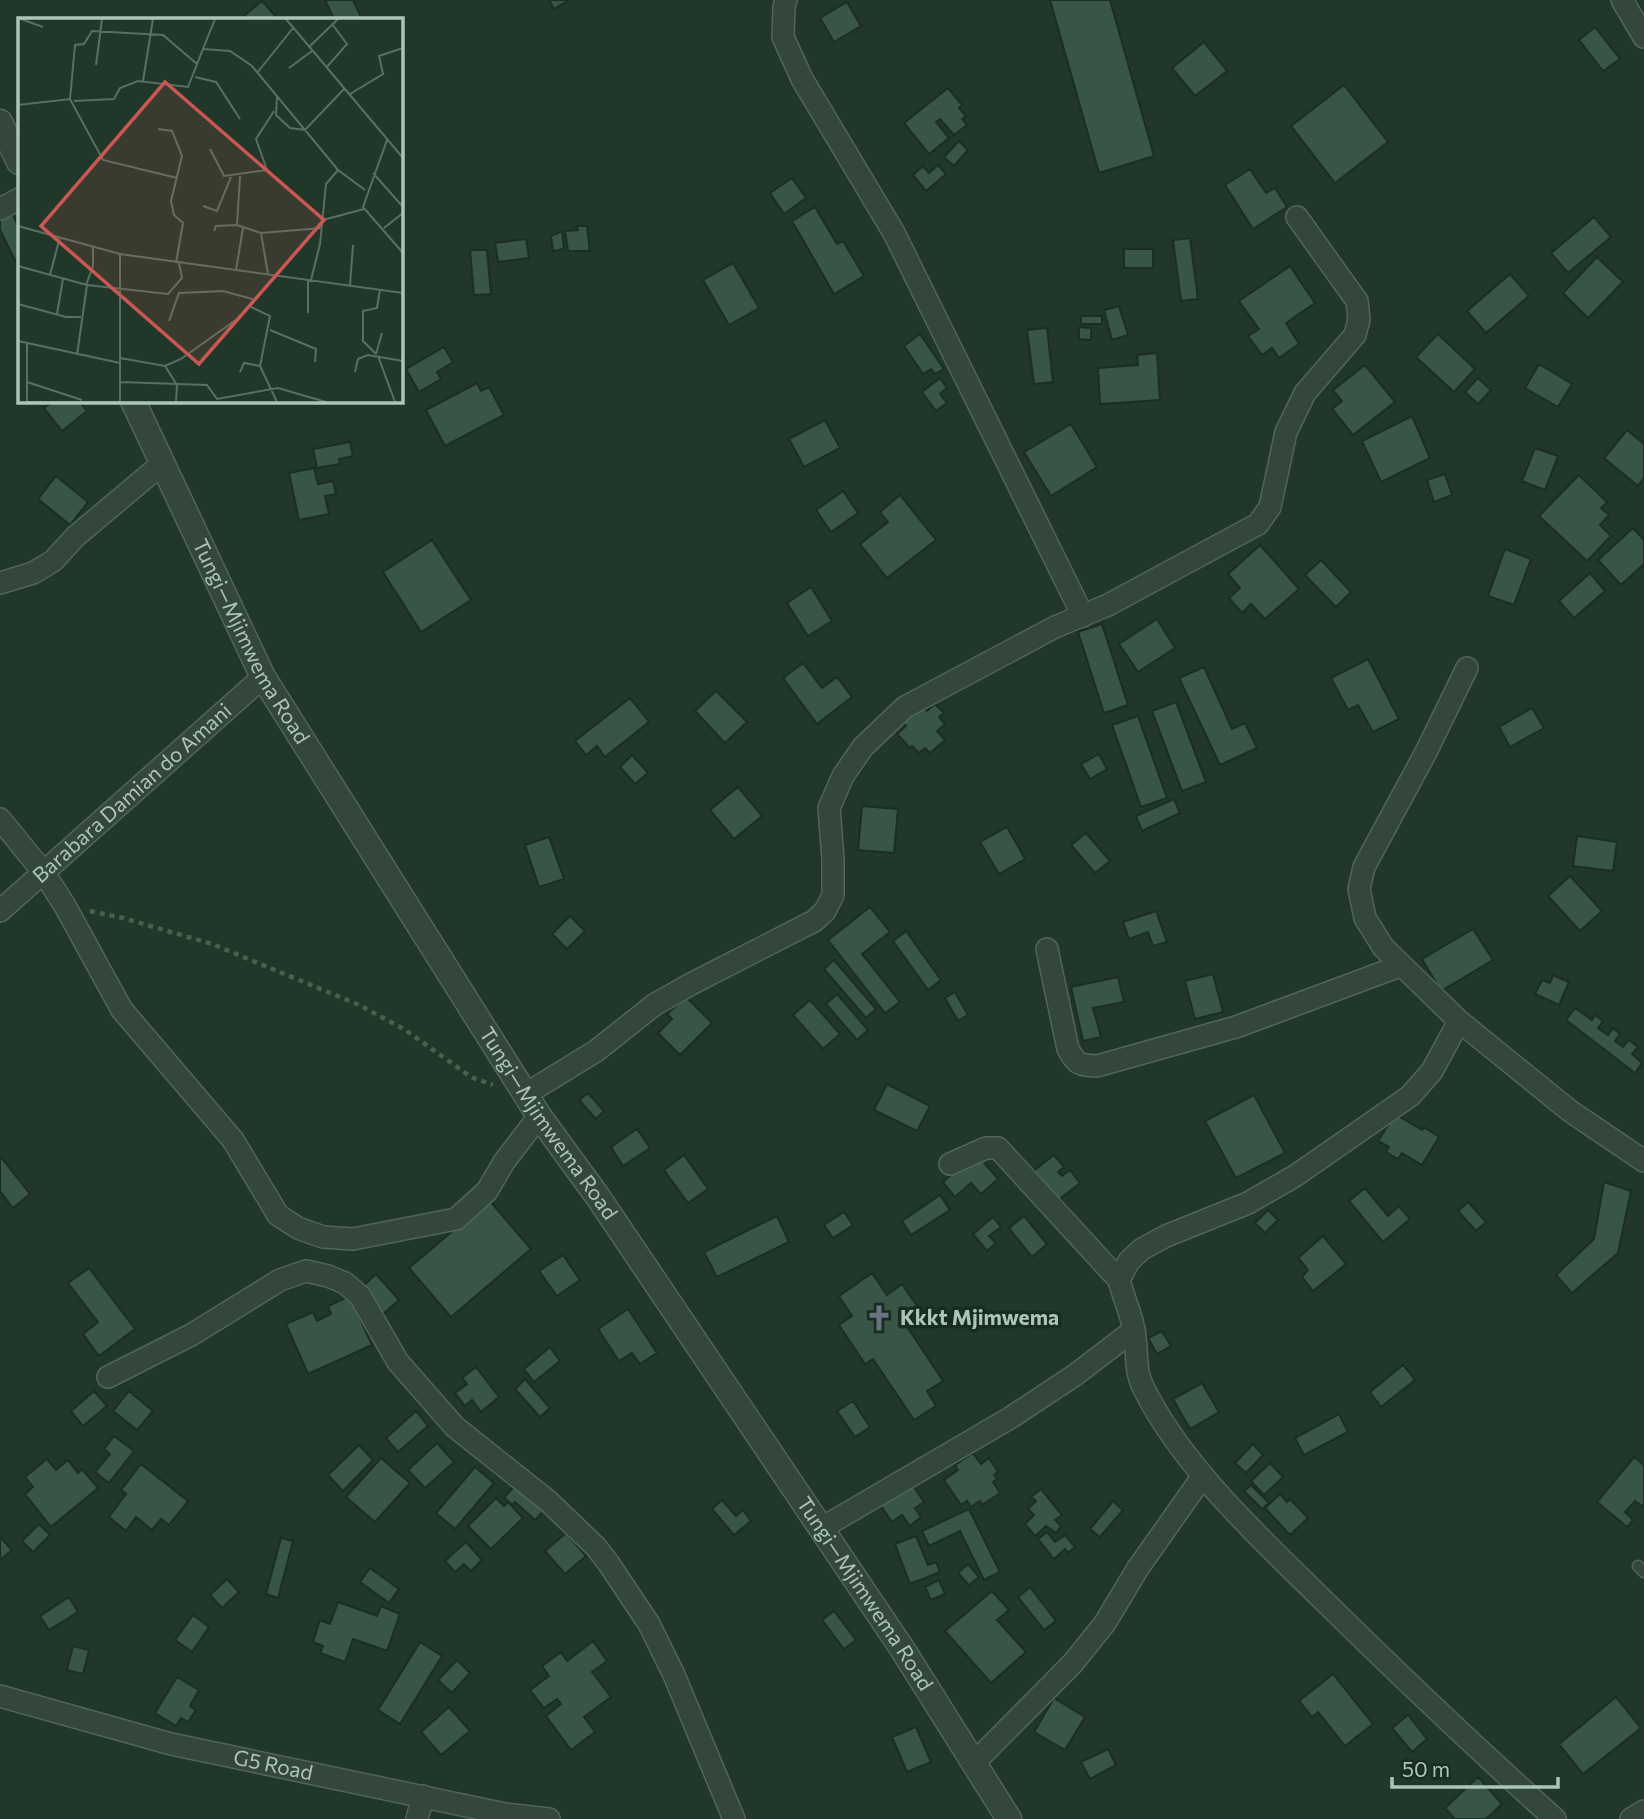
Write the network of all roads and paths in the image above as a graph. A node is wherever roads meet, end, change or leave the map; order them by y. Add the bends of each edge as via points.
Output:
1 (786, 0) edge
2 (1622, 0) edge
3 (1644, 37) edge
4 (0, 122) edge
5 (18, 160) edge
6 (18, 200) edge
7 (0, 209) edge
8 (1297, 217) dead end
9 (133, 402) edge
10 (163, 463) junction
11 (0, 583) edge
12 (1083, 616) junction
13 (1466, 668) dead end
14 (263, 677) junction
15 (0, 819) edge
16 (44, 873) junction
17 (65, 906) junction
18 (0, 911) edge
19 (1047, 949) dead end
20 (1401, 965) junction
21 (1459, 1021) junction
22 (526, 1094) junction
23 (539, 1116) junction
24 (1644, 1161) edge
25 (950, 1164) dead end
26 (1119, 1280) junction
27 (1134, 1330) junction
28 (108, 1377) dead end
29 (1203, 1476) junction
30 (820, 1529) junction
31 (0, 1696) edge
32 (975, 1762) junction
33 (423, 1796) junction
34 (417, 1819) edge
35 (549, 1819) edge
36 (734, 1819) edge
37 (1009, 1819) edge
38 (1555, 1819) edge

1 - 12 street via 783,37 802,79 894,233
2 - 3 street
4 - 5 street
6 - 7 street
8 - 12 street via 1357,301 1359,319 1355,335 1305,393 1291,422 1270,507 1258,524
9 - 10 street, Tungi—Mjimwema Road
10 - 11 street via 53,561
10 - 14 street, Tungi—Mjimwema Road
12 - 22 street via 905,707 863,747 829,808 833,895 814,921 654,1005 596,1051
13 - 20 street via 1364,867 1359,890 1365,918
14 - 16 street, Barabara Damian do Amani
14 - 22 street, Tungi—Mjimwema Road
15 - 16 street
16 - 17 street
16 - 18 street, Barabara Damian do Amani
17 - 22 path via 212,944 357,1004 404,1029 484,1083
17 - 23 street via 122,1010 233,1140 278,1215 298,1228 323,1237 353,1239 456,1219 487,1191
19 - 20 street via 1068,1049 1081,1065 1097,1066 1236,1027
20 - 21 street
21 - 24 street via 1570,1111
21 - 26 street via 1432,1071 1410,1097 1248,1203 1142,1250 1129,1261
22 - 23 street, Tungi—Mjimwema Road
23 - 30 street, Tungi—Mjimwema Road
25 - 26 street via 986,1148 998,1148
26 - 27 street
27 - 29 street via 1142,1385
27 - 30 street via 1010,1418
28 - 36 street via 191,1335 280,1279 306,1271 345,1283 360,1296 398,1362 455,1427 548,1501 609,1564 654,1634
29 - 32 street via 1138,1567 1105,1623 1073,1663
29 - 38 street via 1439,1713
30 - 32 street, Tungi—Mjimwema Road
31 - 33 street, G5 Road via 171,1744
32 - 37 street, Tungi—Mjimwema Road
33 - 34 street
33 - 35 street, G5 Road

